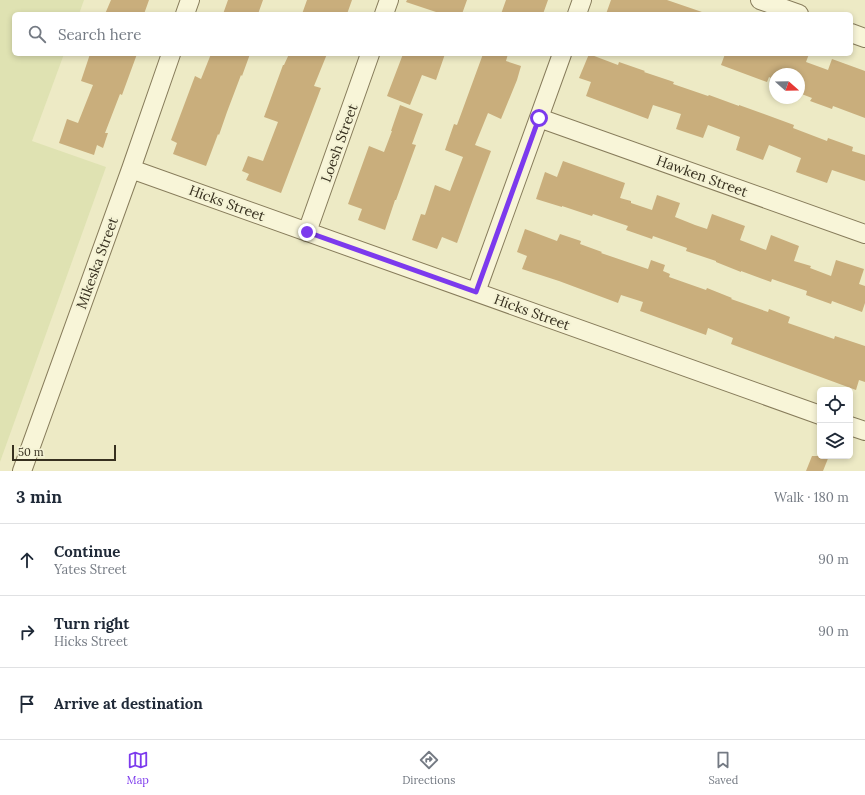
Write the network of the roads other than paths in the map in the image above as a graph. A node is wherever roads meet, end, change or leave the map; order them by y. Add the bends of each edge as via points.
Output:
1 (190, 0) edge
2 (389, 0) edge
3 (582, 0) edge
4 (760, 0) edge
5 (186, 12) edge
6 (385, 12) edge
7 (578, 12) edge
8 (793, 12) edge
9 (853, 34) edge
10 (865, 38) edge
11 (170, 56) edge
12 (369, 56) edge
13 (561, 56) edge
14 (539, 118) junction
15 (131, 169) junction
16 (307, 232) junction
17 (865, 234) edge
18 (476, 292) junction
19 (817, 414) edge
20 (853, 427) edge
21 (865, 431) edge
22 (22, 471) edge

1 - 5 street
2 - 6 street
3 - 7 street
4 - 8 street
9 - 10 street
11 - 15 street, Mikeska Street
12 - 16 street, Loesh Street
13 - 14 street
14 - 17 street, Hawken Street
14 - 18 street
15 - 16 street, Hicks Street
15 - 22 street, Mikeska Street
16 - 18 street, Hicks Street
18 - 19 street, Hicks Street
20 - 21 street

